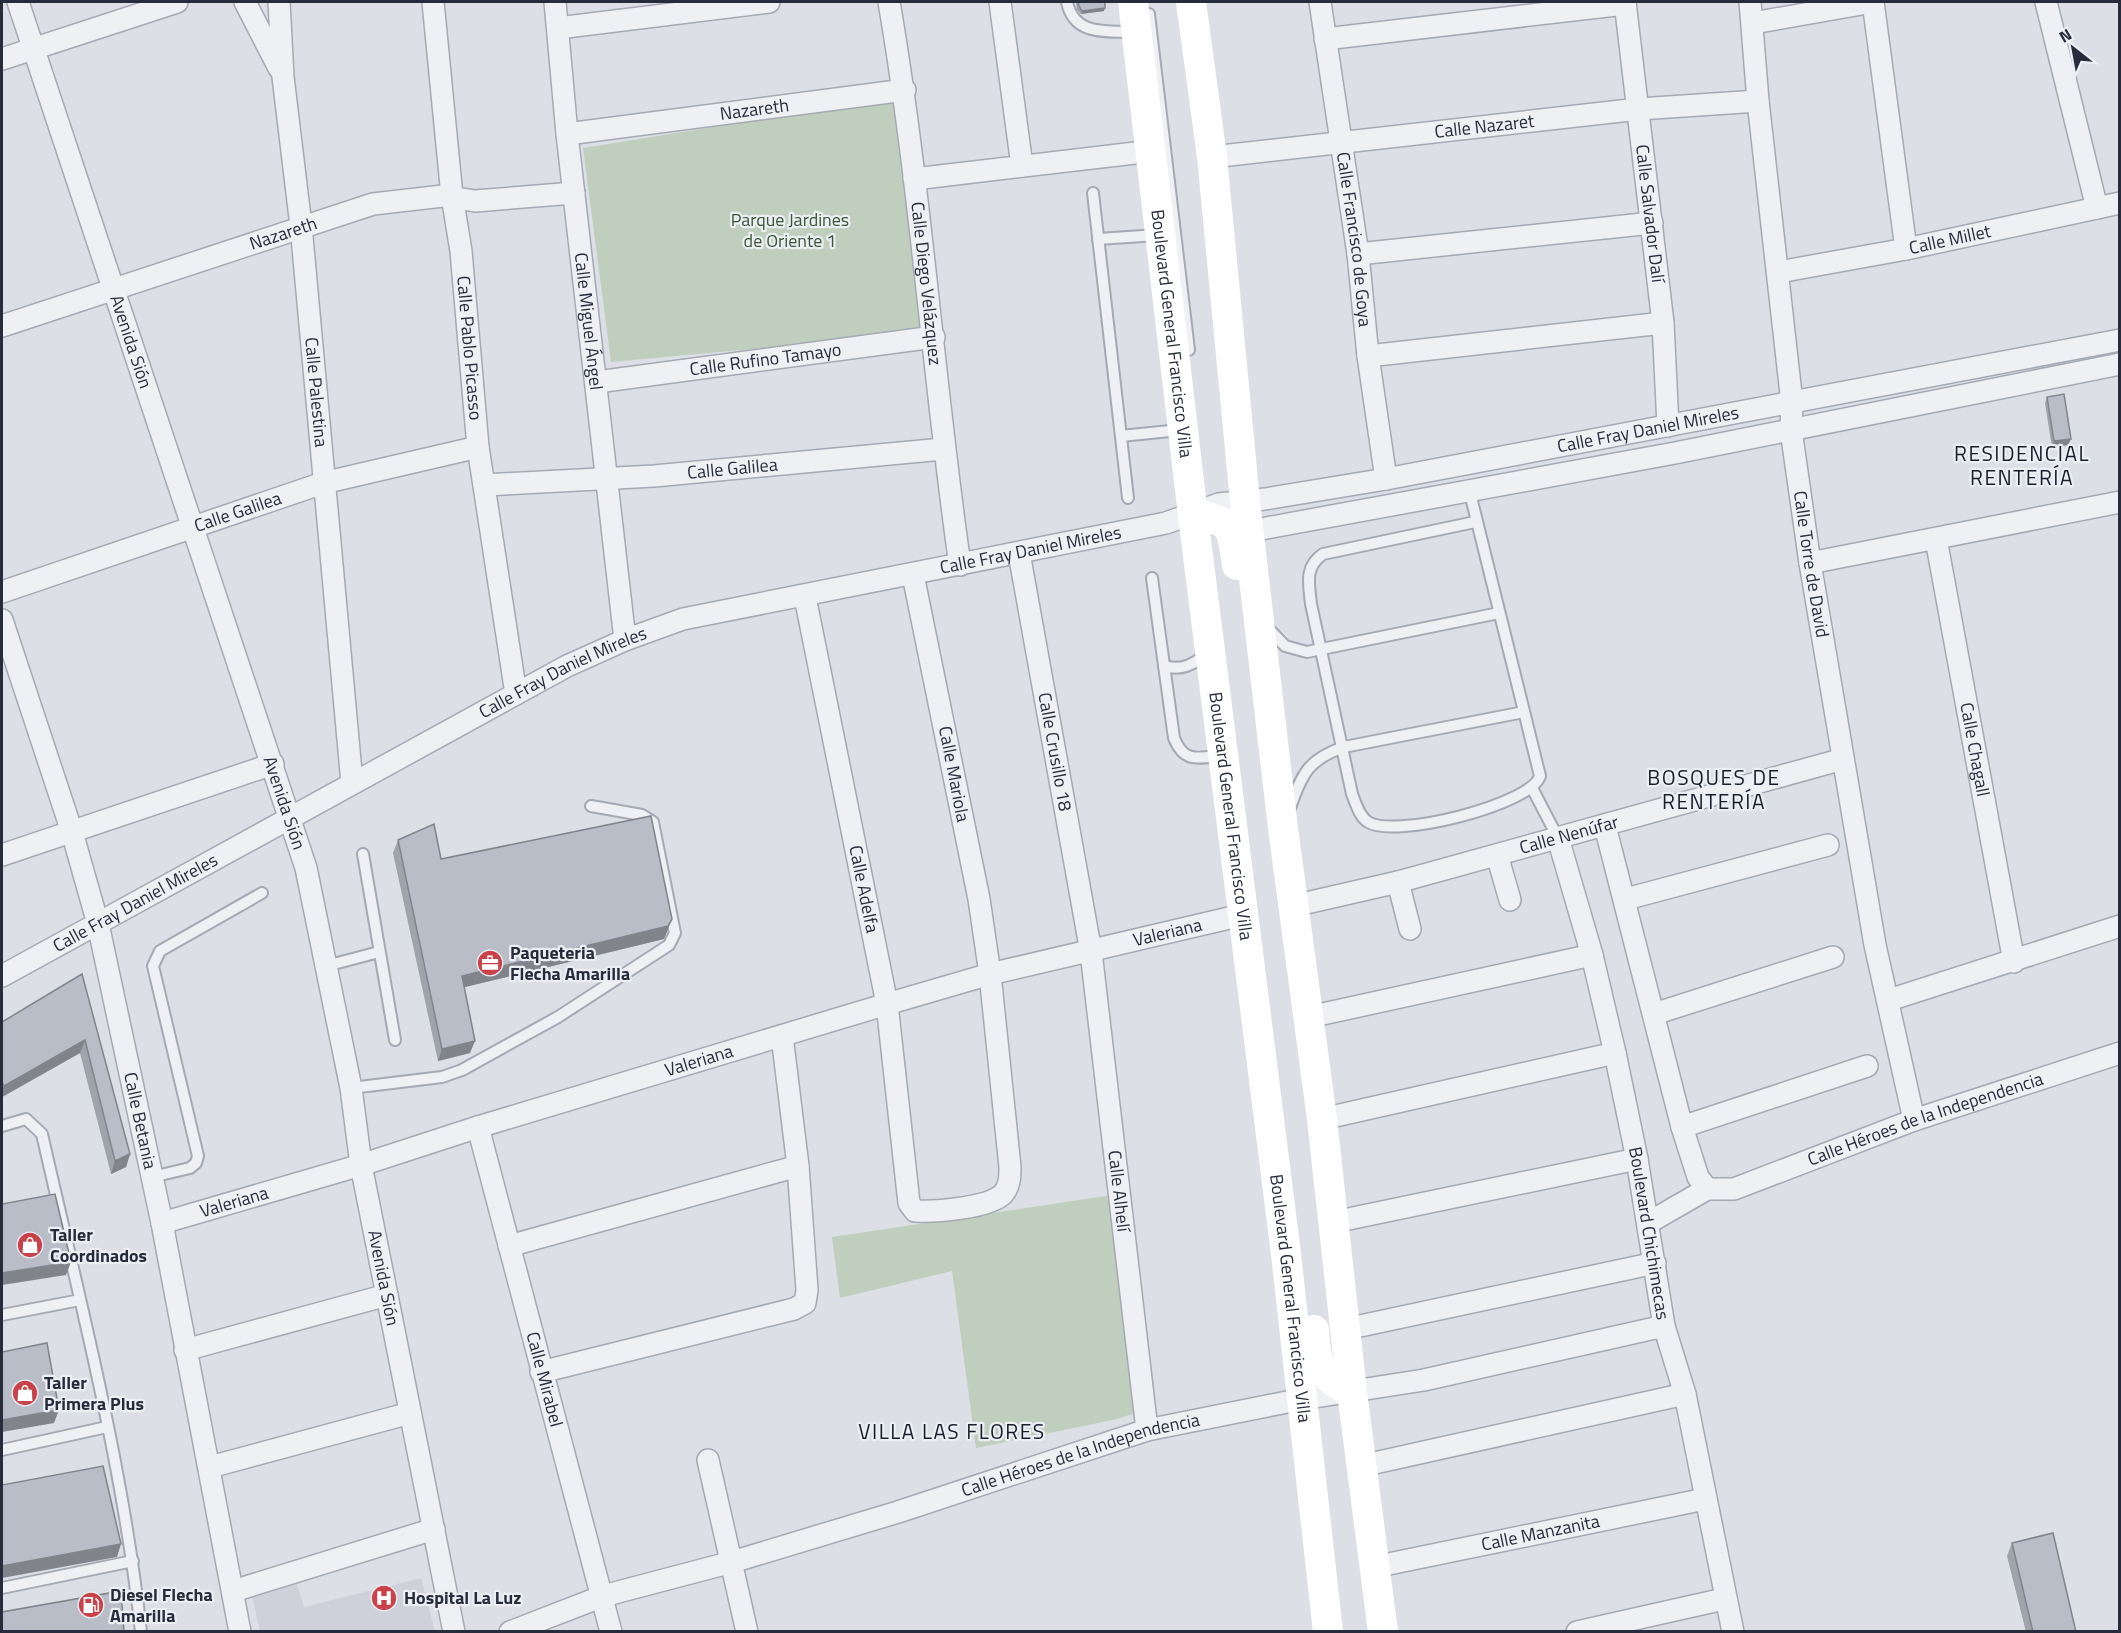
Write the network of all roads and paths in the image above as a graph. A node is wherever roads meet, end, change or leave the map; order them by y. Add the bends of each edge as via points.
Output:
1 (18, 2) edge
2 (177, 2) edge
3 (245, 2) edge
4 (279, 2) edge
5 (433, 2) edge
6 (555, 2) edge
7 (769, 2) edge
8 (890, 2) edge
9 (1000, 2) edge
10 (1067, 2) edge
11 (1133, 2) edge
12 (1148, 2) edge
13 (1179, 2) edge
14 (1191, 2) edge
15 (1320, 2) edge
16 (1750, 2) edge
17 (1873, 2) edge
18 (2046, 2) edge
19 (1625, 3) edge
20 (1753, 22) junction
21 (558, 28) junction
22 (1138, 32) junction
23 (1325, 39) junction
24 (34, 49) junction
25 (2, 59) edge
26 (1187, 60) dead end
27 (283, 77) junction
28 (904, 90) junction
29 (1758, 101) junction
30 (1639, 109) junction
31 (567, 134) junction
32 (1340, 143) junction
33 (1152, 151) junction
34 (1212, 157) junction
35 (1022, 166) junction
36 (915, 179) junction
37 (574, 193) junction
38 (1093, 194) dead end
39 (452, 196) junction
40 (2120, 203) edge
41 (2097, 208) junction
42 (1652, 223) junction
43 (301, 226) junction
44 (1162, 235) junction
45 (1098, 239) junction
46 (1905, 249) junction
47 (1358, 254) junction
48 (1210, 262) dead end
49 (1779, 272) junction
50 (113, 288) junction
51 (1663, 323) junction
52 (2, 326) edge
53 (934, 338) junction
54 (2120, 340) edge
55 (1368, 357) junction
56 (1189, 358) dead end
57 (2120, 364) edge
58 (597, 381) junction
59 (1792, 403) junction
60 (1668, 426) junction
61 (1185, 430) junction
62 (1791, 430) junction
63 (1120, 436) junction
64 (478, 447) junction
65 (943, 449) junction
66 (608, 478) junction
67 (1386, 479) junction
68 (323, 483) junction
69 (484, 485) junction
70 (1469, 489) junction
71 (1128, 498) dead end
72 (1240, 502) junction
73 (2120, 502) edge
74 (1210, 520) junction
75 (1475, 522) junction
76 (194, 526) junction
77 (1935, 539) junction
78 (1019, 553) junction
79 (1810, 563) junction
80 (960, 565) junction
81 (913, 575) junction
82 (1152, 578) dead end
83 (2, 592) edge
84 (805, 597) junction
85 (1499, 613) junction
86 (2, 620) edge
87 (1261, 621) junction
88 (625, 640) junction
89 (1322, 650) junction
90 (1209, 651) junction
91 (1164, 666) junction
92 (516, 694) junction
93 (1524, 712) junction
94 (1268, 730) junction
95 (1344, 747) junction
96 (1222, 755) junction
97 (1843, 759) junction
98 (273, 764) junction
99 (352, 783) junction
100 (1532, 789) junction
101 (591, 806) dead end
102 (290, 818) junction
103 (1605, 826) junction
104 (1283, 828) junction
105 (72, 832) junction
106 (1558, 838) junction
107 (1828, 845) dead end
108 (363, 854) dead end
109 (2, 855) edge
110 (1497, 855) junction
111 (1398, 882) junction
112 (262, 893) dead end
113 (1626, 899) junction
114 (1510, 900) dead end
115 (1286, 911) junction
116 (1242, 915) junction
117 (98, 924) junction
118 (2120, 926) edge
119 (1410, 929) dead end
120 (379, 952) junction
121 (1091, 952) junction
122 (1592, 955) junction
123 (1833, 957) dead end
124 (2014, 962) junction
125 (326, 966) junction
126 (990, 974) junction
127 (2, 976) edge
128 (1889, 1000) junction
129 (887, 1004) junction
130 (1654, 1014) junction
131 (1309, 1017) junction
132 (782, 1036) junction
133 (395, 1040) dead end
134 (1615, 1053) junction
135 (2120, 1053) edge
136 (1867, 1066) dead end
137 (351, 1089) junction
138 (1914, 1120) junction
139 (1314, 1122) junction
140 (2, 1126) edge
141 (478, 1127) junction
142 (1682, 1127) junction
143 (1637, 1160) junction
144 (361, 1165) junction
145 (798, 1166) junction
146 (1010, 1167) joint
147 (1287, 1170) dead end
148 (152, 1177) junction
149 (1707, 1189) junction
150 (1334, 1222) junction
151 (162, 1223) junction
152 (1648, 1223) junction
153 (509, 1246) junction
154 (1286, 1254) junction
155 (1655, 1263) junction
156 (387, 1295) junction
157 (80, 1300) junction
158 (2, 1315) edge
159 (1307, 1318) dead end
160 (1664, 1326) junction
161 (1346, 1329) junction
162 (185, 1350) junction
163 (541, 1372) junction
164 (1346, 1391) junction
165 (1312, 1393) junction
166 (1685, 1394) junction
167 (410, 1413) junction
168 (107, 1427) junction
169 (1147, 1430) junction
170 (2, 1450) edge
171 (708, 1460) dead end
172 (1361, 1466) junction
173 (210, 1467) junction
174 (1705, 1499) junction
175 (434, 1529) junction
176 (134, 1561) junction
177 (732, 1562) junction
178 (1374, 1567) junction
179 (2, 1588) edge
180 (233, 1591) junction
181 (603, 1596) junction
182 (1724, 1599) junction
183 (141, 1632) edge
184 (240, 1632) edge
185 (454, 1632) edge
186 (510, 1632) edge
187 (611, 1632) edge
188 (747, 1632) edge
189 (1328, 1632) edge
190 (1372, 1632) edge
191 (1383, 1632) edge
192 (1577, 1632) edge
193 (1733, 1632) edge

1 - 24 street, Avenida Sión
2 - 24 street
3 - 27 street
4 - 27 street, Calle Palestina
5 - 39 street, Calle Pablo Picasso
6 - 21 street, Calle Miguel Ángel
7 - 21 street
8 - 28 street, Calle Diego Velázquez
9 - 35 street
10 - 22 lane via 1072,18 1089,30
11 - 22 main road, Boulevard General Francisco Villa
12 - 56 lane
13 - 26 lane
14 - 34 main road, Boulevard General Francisco Villa
15 - 23 street, Calle Francisco de Goya
16 - 20 street, Calle Torre de David
17 - 20 street
17 - 46 street
18 - 41 street
19 - 23 street
19 - 30 street, Calle Salvador Dalí
20 - 29 street, Calle Torre de David
21 - 31 street, Calle Miguel Ángel
22 - 33 main road, Boulevard General Francisco Villa
23 - 32 street, Calle Francisco de Goya
24 - 25 street
24 - 50 street, Avenida Sión
27 - 43 street, Calle Palestina
28 - 31 street, Nazareth
28 - 36 street, Calle Diego Velázquez
29 - 30 street, Calle Nazaret
29 - 49 street, Calle Torre de David
30 - 32 street, Calle Nazaret
30 - 42 street, Calle Salvador Dalí
31 - 37 street, Calle Miguel Ángel
32 - 34 street, Calle Nazaret
32 - 47 street, Calle Francisco de Goya
33 - 35 street
33 - 44 main road, Boulevard General Francisco Villa
34 - 72 main road, Boulevard General Francisco Villa
35 - 36 street
36 - 53 street, Calle Diego Velázquez
37 - 39 street, Nazareth via 475,201
37 - 58 street, Calle Miguel Ángel
38 - 45 lane
39 - 43 street, Nazareth via 373,204
39 - 64 street, Calle Pablo Picasso via 461,251
40 - 41 street, Calle Millet
41 - 46 street, Calle Millet
42 - 47 street
42 - 51 street, Calle Salvador Dalí
43 - 50 street, Nazareth
43 - 68 street, Calle Palestina
44 - 45 lane
44 - 61 main road, Boulevard General Francisco Villa
45 - 63 lane
46 - 49 street, Calle Millet
47 - 55 street, Calle Francisco de Goya
48 - 72 lane
49 - 59 street, Calle Torre de David
50 - 52 street, Nazareth
50 - 76 street, Avenida Sión
51 - 55 street
51 - 60 street, Calle Salvador Dalí
53 - 58 street, Calle Rufino Tamayo
53 - 65 street, Calle Diego Velázquez
54 - 59 street, Calle Fray Daniel Mireles
55 - 67 street, Calle Francisco de Goya
57 - 62 street, Calle Fray Daniel Mireles
58 - 66 street, Calle Miguel Ángel
59 - 60 street, Calle Fray Daniel Mireles
59 - 62 street, Calle Torre de David
60 - 67 street, Calle Fray Daniel Mireles
61 - 63 lane
61 - 74 main road, Boulevard General Francisco Villa
62 - 70 street, Calle Fray Daniel Mireles
62 - 79 street, Calle Torre de David
63 - 71 lane
64 - 68 street, Calle Galilea
64 - 69 street, Calle Pablo Picasso
65 - 66 street, Calle Galilea
65 - 80 street, Calle Diego Velázquez
66 - 69 street, Calle Galilea
66 - 88 street, Calle Miguel Ángel
67 - 72 street, Calle Fray Daniel Mireles
68 - 76 street, Calle Galilea
68 - 99 street, Calle Palestina
69 - 92 street, Calle Pablo Picasso
70 - 74 street, Calle Fray Daniel Mireles
70 - 75 lane
72 - 74 main road, Boulevard General Francisco Villa
72 - 74 street, Calle Fray Daniel Mireles
73 - 77 street
74 - 78 street, Calle Fray Daniel Mireles
74 - 87 main road, Boulevard General Francisco Villa
74 - 90 main road, Boulevard General Francisco Villa
74 - 94 main road via 1257,706
74 - 147 lane via 1251,913
75 - 85 lane
75 - 89 lane via 1323,554 1316,559 1308,577
76 - 83 street, Calle Galilea
76 - 98 street, Avenida Sión
77 - 79 street
77 - 124 street, Calle Chagall
78 - 80 street, Calle Fray Daniel Mireles
78 - 121 street, Calle Crusillo 18
79 - 97 street, Calle Torre de David
80 - 81 street, Calle Fray Daniel Mireles
81 - 84 street, Calle Fray Daniel Mireles
81 - 126 street, Calle Mariola via 979,899
82 - 91 lane
84 - 88 street, Calle Fray Daniel Mireles via 683,619
84 - 129 street, Calle Adelfa
85 - 89 lane
85 - 93 lane
86 - 105 street, Calle Betania
87 - 89 lane via 1293,650
87 - 94 main road, Boulevard General Francisco Villa
88 - 92 street, Calle Fray Daniel Mireles
89 - 95 lane
90 - 91 lane via 1187,667
90 - 96 main road, Boulevard General Francisco Villa
91 - 96 lane via 1179,750 1195,758
92 - 99 street, Calle Fray Daniel Mireles
93 - 95 lane
93 - 100 lane via 1540,776
94 - 104 main road, Boulevard General Francisco Villa
94 - 115 lane
95 - 100 lane via 1352,794 1361,815 1374,825 1402,829 1460,816
95 - 104 lane via 1325,754 1304,773
96 - 116 main road, Boulevard General Francisco Villa
97 - 103 street, Calle Nenúfar
97 - 128 street, Calle Torre de David via 1875,945
98 - 102 street, Avenida Sión
98 - 105 street
99 - 102 street, Calle Fray Daniel Mireles
100 - 106 lane
101 - 137 lane via 642,815 653,822 675,933 669,945 558,1017 462,1070 442,1077
102 - 117 street, Calle Fray Daniel Mireles
102 - 125 street, Avenida Sión via 306,868
103 - 106 street, Calle Nenúfar
103 - 113 street
104 - 115 main road, Boulevard General Francisco Villa
105 - 109 street
105 - 117 street, Calle Betania
106 - 110 street, Calle Nenúfar
106 - 122 street, Boulevard Chichimecas
107 - 113 street
108 - 120 lane
110 - 111 street, Calle Nenúfar
110 - 114 street
111 - 115 street, Calle Nenúfar
111 - 119 street
112 - 148 lane via 160,951 153,966 198,1156 190,1168
113 - 130 street
115 - 131 main road, Boulevard General Francisco Villa
115 - 139 lane
116 - 121 street, Valeriana
116 - 154 main road, Boulevard General Francisco Villa
117 - 127 street, Calle Fray Daniel Mireles
117 - 148 street, Calle Betania
118 - 124 street
120 - 125 lane
120 - 133 lane
121 - 126 street, Valeriana
121 - 169 street, Calle Alhelí
122 - 131 street
122 - 134 street, Boulevard Chichimecas
123 - 130 street
124 - 128 street
125 - 137 street, Avenida Sión
126 - 129 street, Valeriana
126 - 146 street, Calle Mariola
128 - 138 street, Calle Torre de David
129 - 132 street, Valeriana
129 - 146 street, Calle Adelfa via 909,1203 915,1210 931,1212 972,1206 1001,1196 1007,1187
130 - 142 street
131 - 139 main road, Boulevard General Francisco Villa
132 - 141 street, Valeriana
132 - 145 street
134 - 139 street
134 - 143 street, Boulevard Chichimecas
135 - 138 street, Calle Héroes de la Independencia
136 - 142 street
137 - 144 street, Avenida Sión
138 - 149 street, Calle Héroes de la Independencia via 1734,1189
139 - 150 main road, Boulevard General Francisco Villa
139 - 164 lane
140 - 157 lane via 26,1119 42,1134
141 - 144 street, Valeriana
141 - 153 street, Calle Mirabel
142 - 149 street via 1698,1177
143 - 150 street
143 - 152 street, Boulevard Chichimecas
144 - 151 street, Valeriana
144 - 156 street, Avenida Sión
145 - 153 street
145 - 163 street via 805,1303 794,1309
148 - 151 street, Calle Betania
149 - 152 street
150 - 161 main road, Boulevard General Francisco Villa
151 - 162 street, Calle Betania
152 - 155 street, Boulevard Chichimecas
153 - 163 street, Calle Mirabel
154 - 164 main road via 1303,1274 1310,1293 1317,1363 1327,1378
154 - 165 main road, Boulevard General Francisco Villa
155 - 160 street, Boulevard Chichimecas
155 - 161 street
156 - 162 street
156 - 167 street, Avenida Sión
157 - 158 lane
157 - 168 lane
159 - 165 lane
160 - 164 street, Calle Héroes de la Independencia via 1424,1380
160 - 166 street, Boulevard Chichimecas
161 - 164 main road, Boulevard General Francisco Villa
162 - 173 street, Calle Betania
163 - 181 street, Calle Mirabel
164 - 165 street, Calle Héroes de la Independencia
164 - 172 main road, Boulevard General Francisco Villa
164 - 190 lane
165 - 169 street, Calle Héroes de la Independencia
165 - 189 main road, Boulevard General Francisco Villa
166 - 172 street
166 - 174 street, Boulevard Chichimecas
167 - 173 street
167 - 175 street, Avenida Sión
168 - 170 lane
168 - 176 lane
169 - 177 street, Calle Héroes de la Independencia
171 - 177 street
172 - 178 main road, Boulevard General Francisco Villa
173 - 180 street, Calle Betania
174 - 178 street, Calle Manzanita
174 - 182 street, Boulevard Chichimecas
175 - 180 street
175 - 185 street, Avenida Sión
176 - 179 lane
176 - 183 lane
177 - 181 street, Calle Héroes de la Independencia
177 - 188 street
178 - 191 main road, Boulevard General Francisco Villa
180 - 184 street, Calle Betania
181 - 186 street, Calle Héroes de la Independencia
181 - 187 street, Calle Mirabel
182 - 192 street
182 - 193 street, Boulevard Chichimecas

